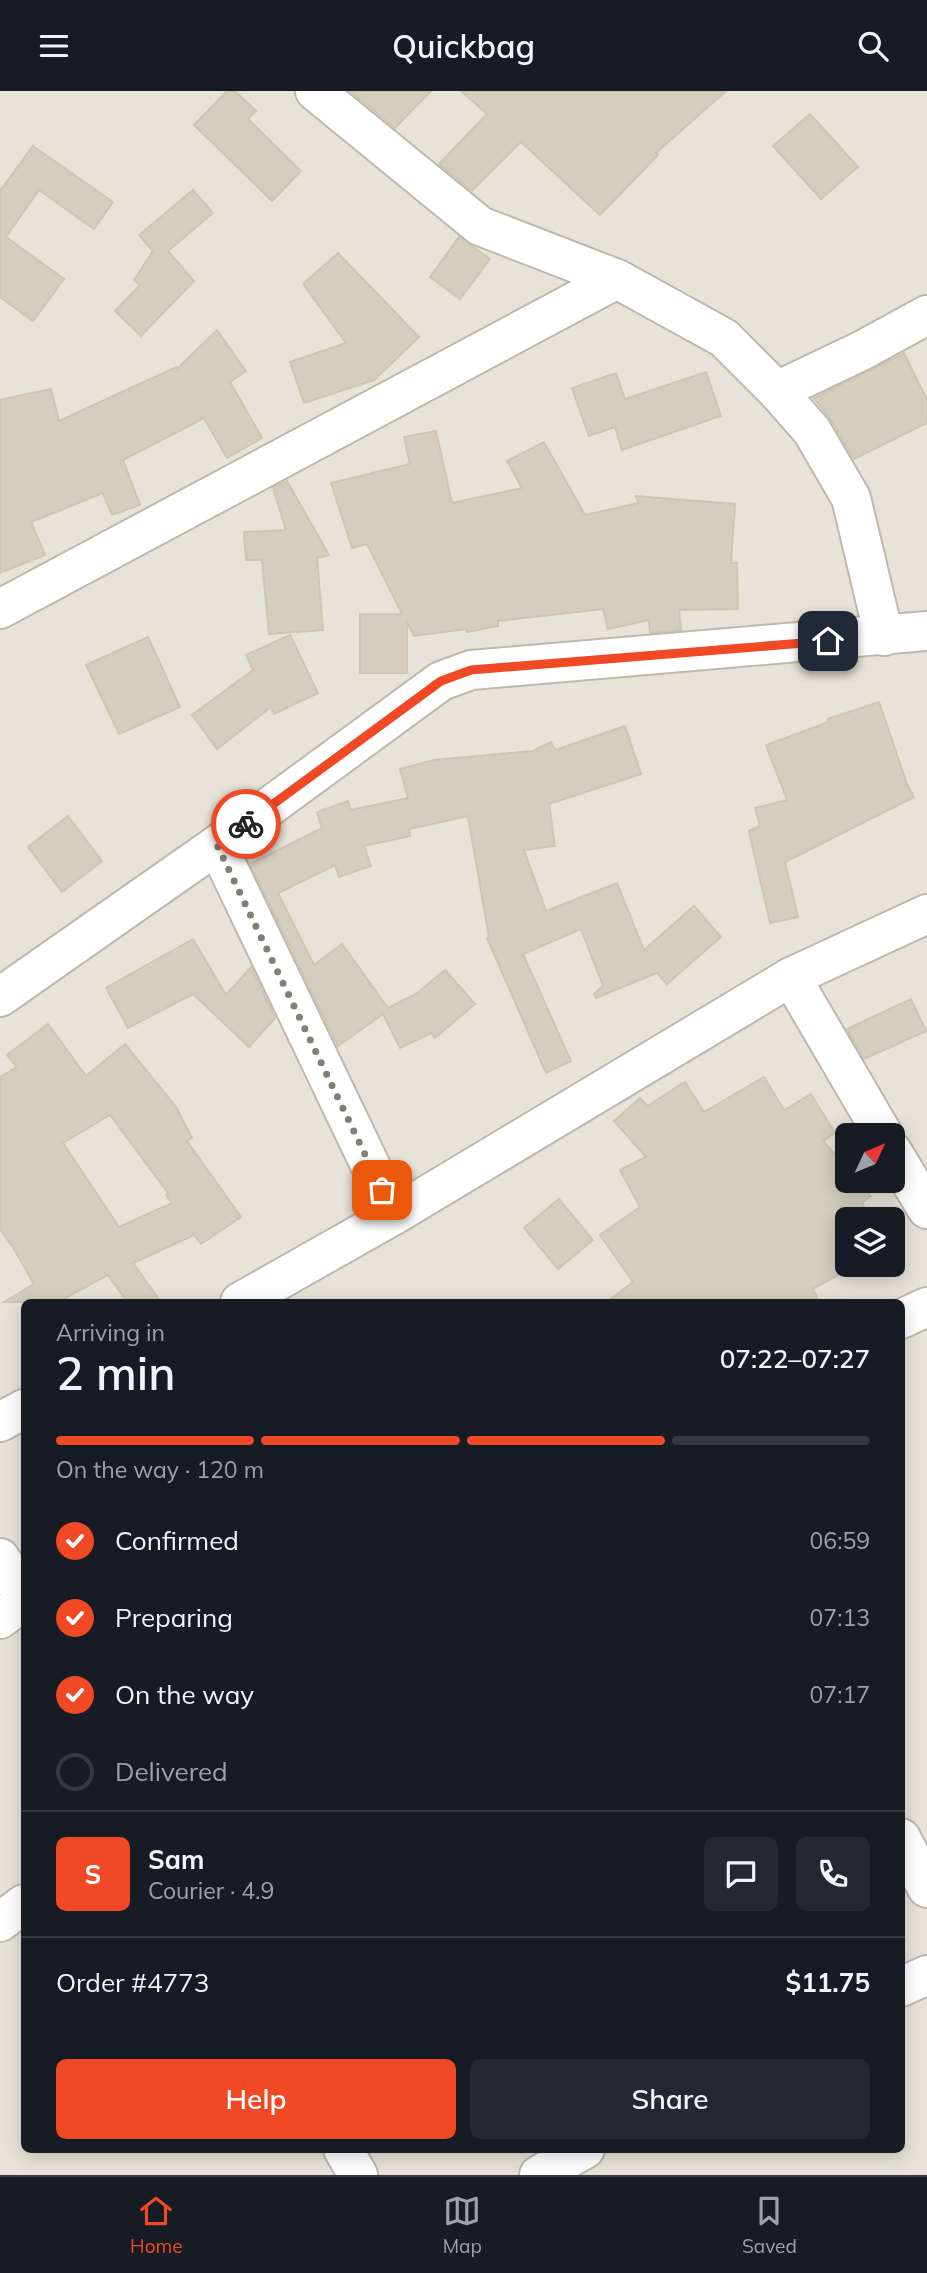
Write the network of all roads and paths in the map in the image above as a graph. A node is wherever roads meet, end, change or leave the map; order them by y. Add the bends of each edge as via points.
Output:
1 (315, 91) edge
2 (617, 279) junction
3 (927, 315) edge
4 (777, 391) junction
5 (0, 608) edge
6 (927, 631) edge
7 (884, 636) junction
8 (217, 845) junction
9 (927, 914) edge
10 (791, 977) junction
11 (0, 997) edge
12 (876, 1123) edge
13 (905, 1172) edge
14 (927, 1209) edge
15 (394, 1215) junction
16 (245, 1299) edge
17 (927, 1307) edge
18 (905, 1317) edge
19 (21, 1411) edge
20 (0, 1422) edge
21 (0, 1558) edge
22 (21, 1594) edge
23 (21, 1602) edge
24 (0, 1619) edge
25 (905, 1846) edge
26 (927, 1888) edge
27 (21, 1906) edge
28 (0, 1922) edge
29 (927, 1975) edge
30 (905, 1985) edge
31 (345, 2153) edge
32 (578, 2153) edge
33 (358, 2175) edge
34 (539, 2175) edge

1 - 2 street via 480,226
2 - 4 street via 724,338
2 - 5 street
3 - 4 street
4 - 7 street via 812,431 851,498
6 - 7 street
7 - 8 street via 471,670 441,681
8 - 11 street
8 - 15 street
9 - 10 street
10 - 12 street
10 - 15 street
13 - 14 street
15 - 16 street
17 - 18 street
19 - 20 street
21 - 22 street
23 - 24 street
25 - 26 street
27 - 28 street
29 - 30 street
31 - 33 street
32 - 34 street

